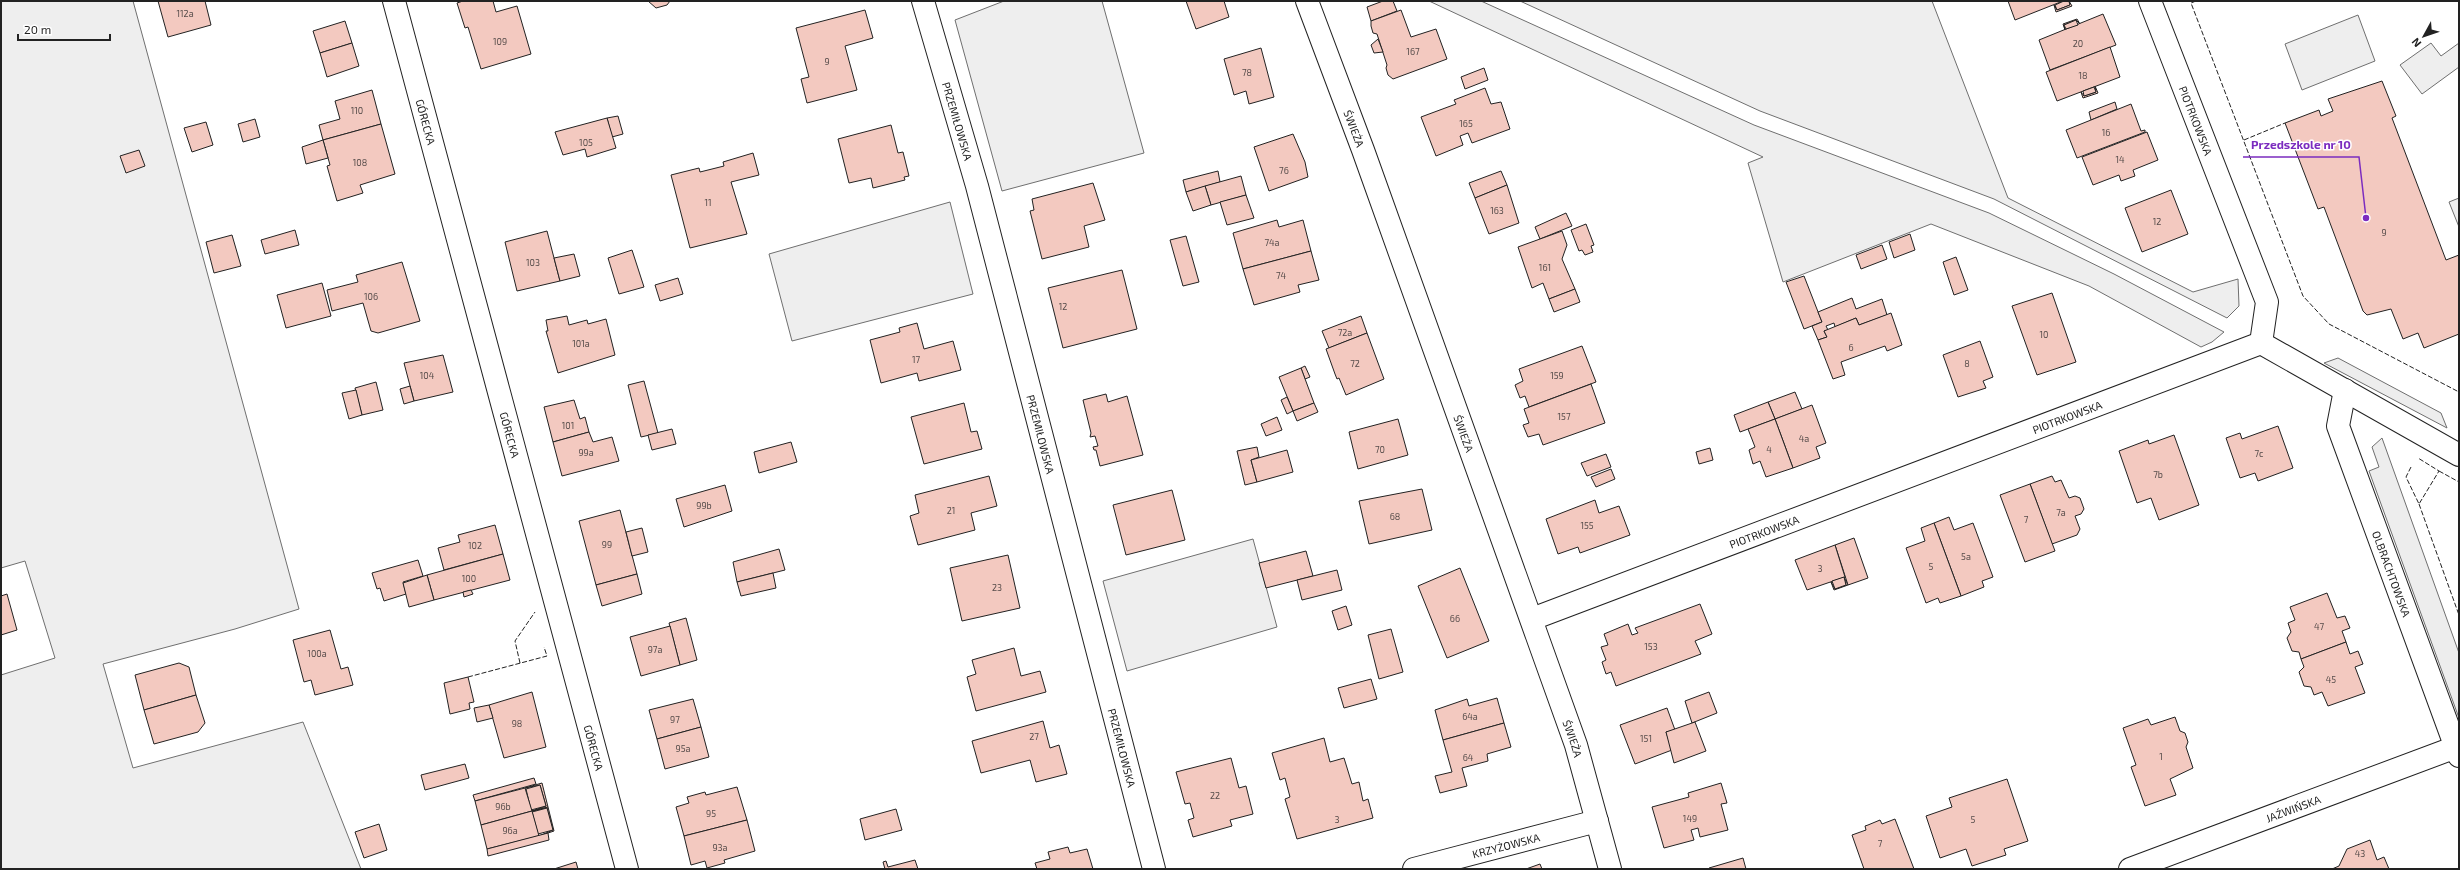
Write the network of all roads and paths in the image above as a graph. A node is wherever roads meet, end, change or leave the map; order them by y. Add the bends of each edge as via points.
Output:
1 (394, 1) edge
2 (923, 1) edge
3 (1307, 1) edge
4 (2150, 1) edge
5 (2261, 343) junction
6 (2345, 390) junction
7 (2459, 455) edge
8 (1532, 619) junction
9 (2457, 752) edge
10 (1597, 821) junction
11 (628, 869) edge
12 (1154, 869) edge
13 (1414, 869) edge
14 (1610, 869) edge
15 (2130, 869) edge

1 - 11 street, GÓRECKA
2 - 12 street, PRZEMIŁOWSKA via 977,186
3 - 8 street, ŚWIEŻA
4 - 5 street, PIOTRKOWSKA via 2267,302
5 - 6 street
5 - 8 street, PIOTRKOWSKA
6 - 7 street
6 - 9 street, OLBRACHTOWSKA via 2338,426
8 - 10 street, ŚWIEŻA via 1576,745
9 - 15 street, JAŹWIŃSKA
10 - 13 street, KRZYŻOWSKA
10 - 14 street, ŚWIEŻA

